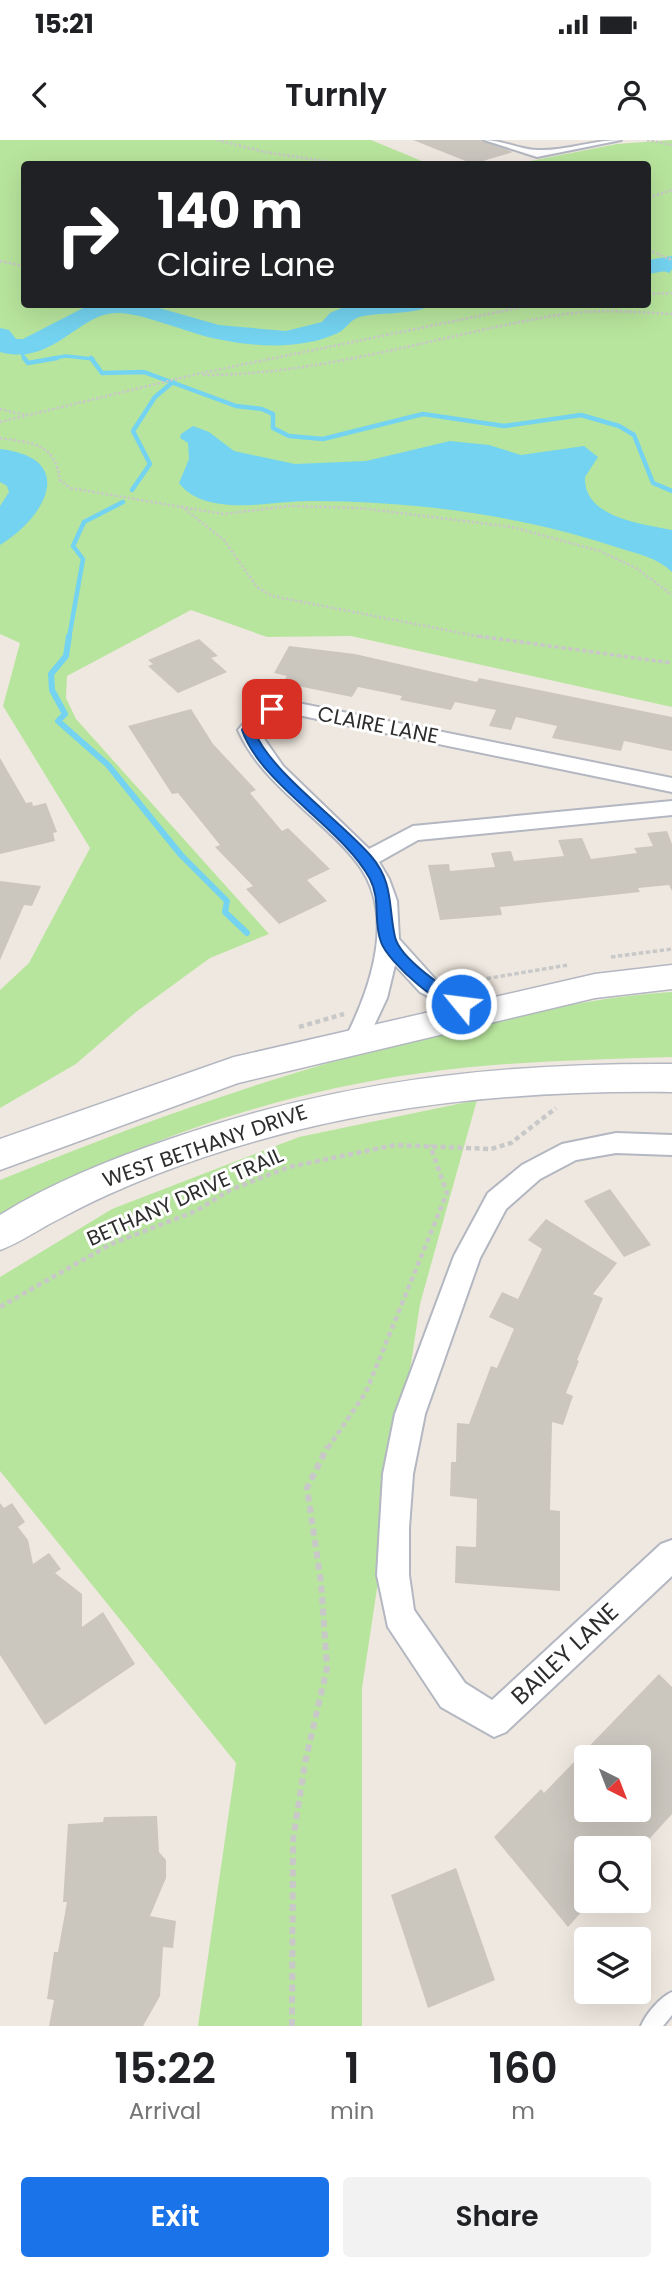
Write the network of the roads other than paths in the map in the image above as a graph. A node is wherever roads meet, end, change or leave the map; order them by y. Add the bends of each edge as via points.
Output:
1 (490, 140) edge
2 (615, 140) edge
3 (609, 772) junction
4 (672, 785) edge
5 (672, 808) edge
6 (618, 813) junction
7 (367, 860) junction
8 (388, 942) junction
9 (672, 977) edge
10 (477, 1012) junction
11 (356, 1041) junction
12 (672, 1078) edge
13 (672, 1145) edge
14 (0, 1155) edge
15 (0, 1234) edge
16 (672, 1555) edge
17 (672, 2001) edge
18 (650, 2026) edge

1 - 2 street via 532,154
3 - 4 street, CLAIRE LANE
3 - 6 street via 623,792
3 - 7 street, CLAIRE LANE via 293,708 272,709 253,719 248,730 251,740
5 - 6 street
6 - 7 street via 414,833
7 - 8 street, CLAIRE LANE via 384,891
8 - 10 street via 428,986
8 - 11 street, CLAIRE LANE via 373,1010
9 - 10 main road via 595,986
10 - 11 main road
11 - 14 main road via 234,1070
12 - 15 main road, WEST BETHANY DRIVE via 469,1083 314,1108 200,1143 88,1185
13 - 16 street, BAILEY LANE via 616,1143 571,1151 531,1172 497,1201 467,1256 410,1414 394,1528 393,1575 399,1616 453,1695 494,1720
17 - 18 lane

